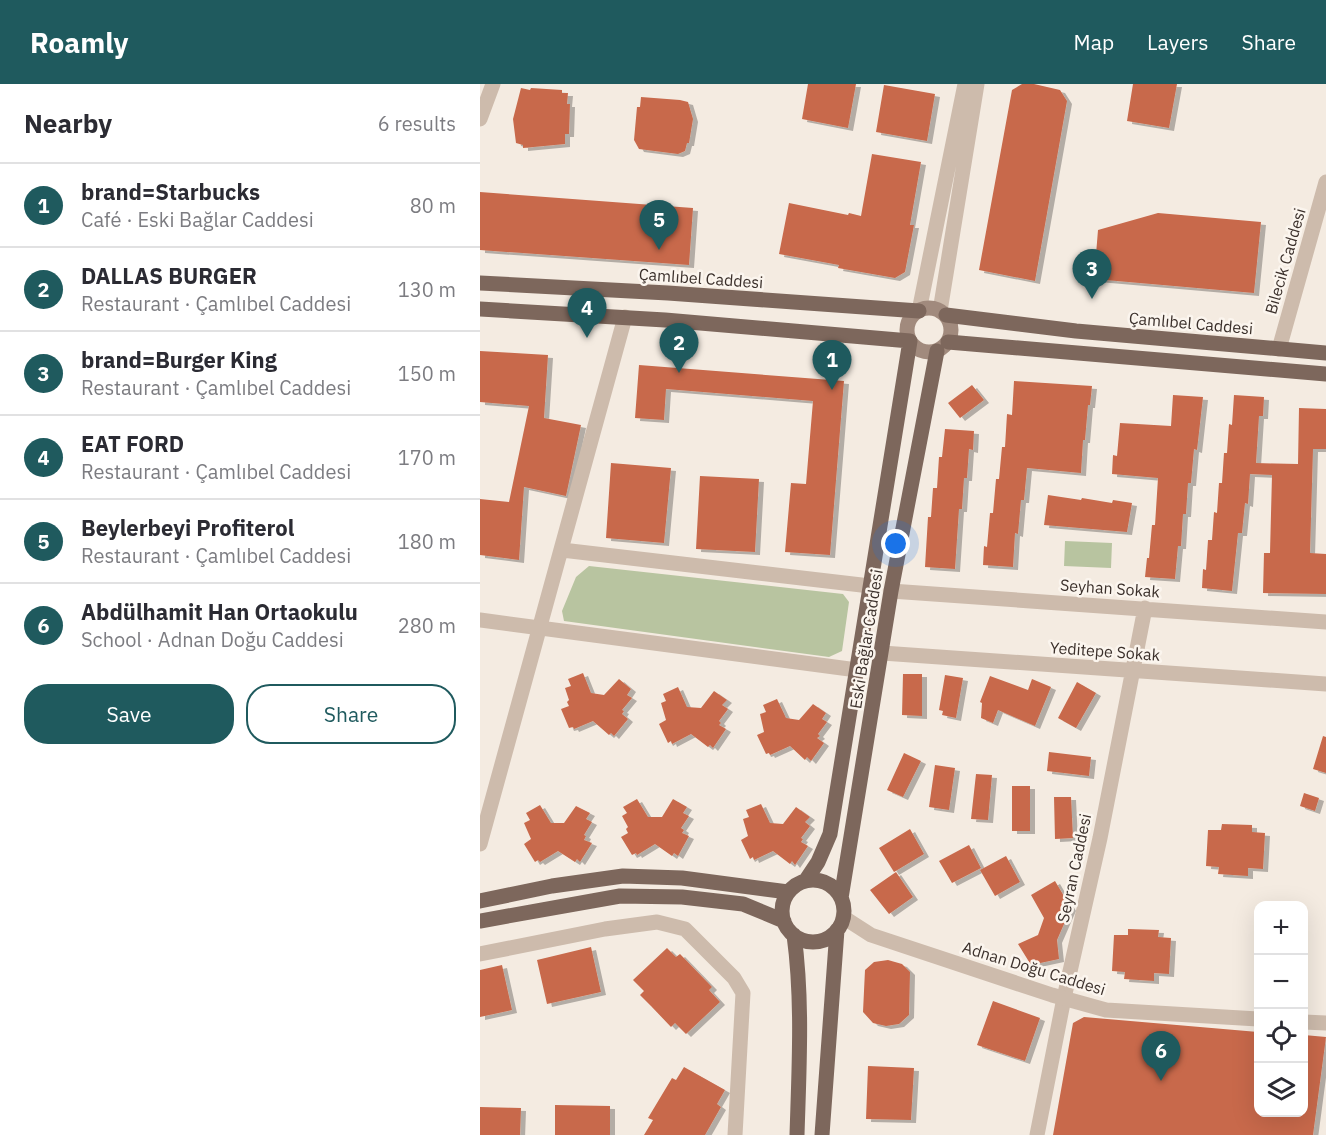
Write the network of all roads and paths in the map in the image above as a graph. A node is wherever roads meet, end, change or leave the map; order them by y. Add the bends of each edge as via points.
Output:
1 (493, 84) edge
2 (965, 84) edge
3 (977, 84) edge
4 (480, 119) edge
5 (1326, 182) edge
6 (480, 283) edge
7 (480, 309) edge
8 (919, 310) junction
9 (943, 313) junction
10 (625, 317) junction
11 (910, 342) junction
12 (943, 347) junction
13 (1279, 349) junction
14 (1326, 353) edge
15 (1326, 374) edge
16 (562, 550) junction
17 (870, 586) junction
18 (891, 591) junction
19 (1145, 608) junction
20 (480, 620) edge
21 (1326, 622) edge
22 (540, 628) junction
23 (882, 653) junction
24 (857, 670) junction
25 (1133, 671) junction
26 (1326, 684) edge
27 (480, 844) edge
28 (806, 880) junction
29 (788, 892) junction
30 (842, 898) junction
31 (480, 901) edge
32 (480, 921) edge
33 (784, 921) junction
34 (840, 924) junction
35 (794, 935) junction
36 (480, 954) edge
37 (1064, 998) junction
38 (1254, 1019) edge
39 (1308, 1022) edge
40 (1326, 1023) edge
41 (735, 1135) edge
42 (796, 1135) edge
43 (822, 1135) edge
44 (1037, 1135) edge

1 - 4 street
2 - 8 street
3 - 9 street
5 - 13 street, Bilecik Caddesi
6 - 8 main road, Çamlıbel Caddesi
7 - 10 main road
8 - 9 main road via 933,308
8 - 11 main road via 909,321
9 - 12 main road via 952,328
9 - 13 main road, Çamlıbel Caddesi via 1076,331
10 - 11 main road
10 - 16 street
11 - 12 main road via 922,351
11 - 17 main road, Eski Bağlar Caddesi
12 - 15 main road
12 - 18 main road, Eski Bağlar Caddesi
13 - 14 main road, Çamlıbel Caddesi
16 - 17 street
16 - 22 street
17 - 24 main road, Eski Bağlar Caddesi
18 - 19 street, Seyhan Sokak
18 - 23 main road, Eski Bağlar Caddesi
19 - 21 street, Seyhan Sokak
19 - 25 street, Seyran Caddesi
20 - 22 street
22 - 24 street
22 - 27 street
23 - 25 street, Yeditepe Sokak
23 - 30 main road, Eski Bağlar Caddesi
24 - 28 main road, Eski Bağlar Caddesi via 830,834
25 - 26 street, Yeditepe Sokak
25 - 37 street, Seyran Caddesi
28 - 29 main road
28 - 30 main road via 827,883
29 - 31 main road via 682,878 623,876
29 - 33 main road via 783,901
30 - 34 main road
32 - 33 main road via 620,896 682,897 743,904
33 - 35 main road
34 - 35 main road via 816,941
34 - 37 street, Adnan Doğu Caddesi
34 - 43 main road
35 - 42 main road via 798,967
36 - 41 street via 646,923 685,929 734,978 743,993
37 - 38 street, Adnan Doğu Caddesi via 1106,1010
37 - 44 street, Seyran Caddesi
39 - 40 street

